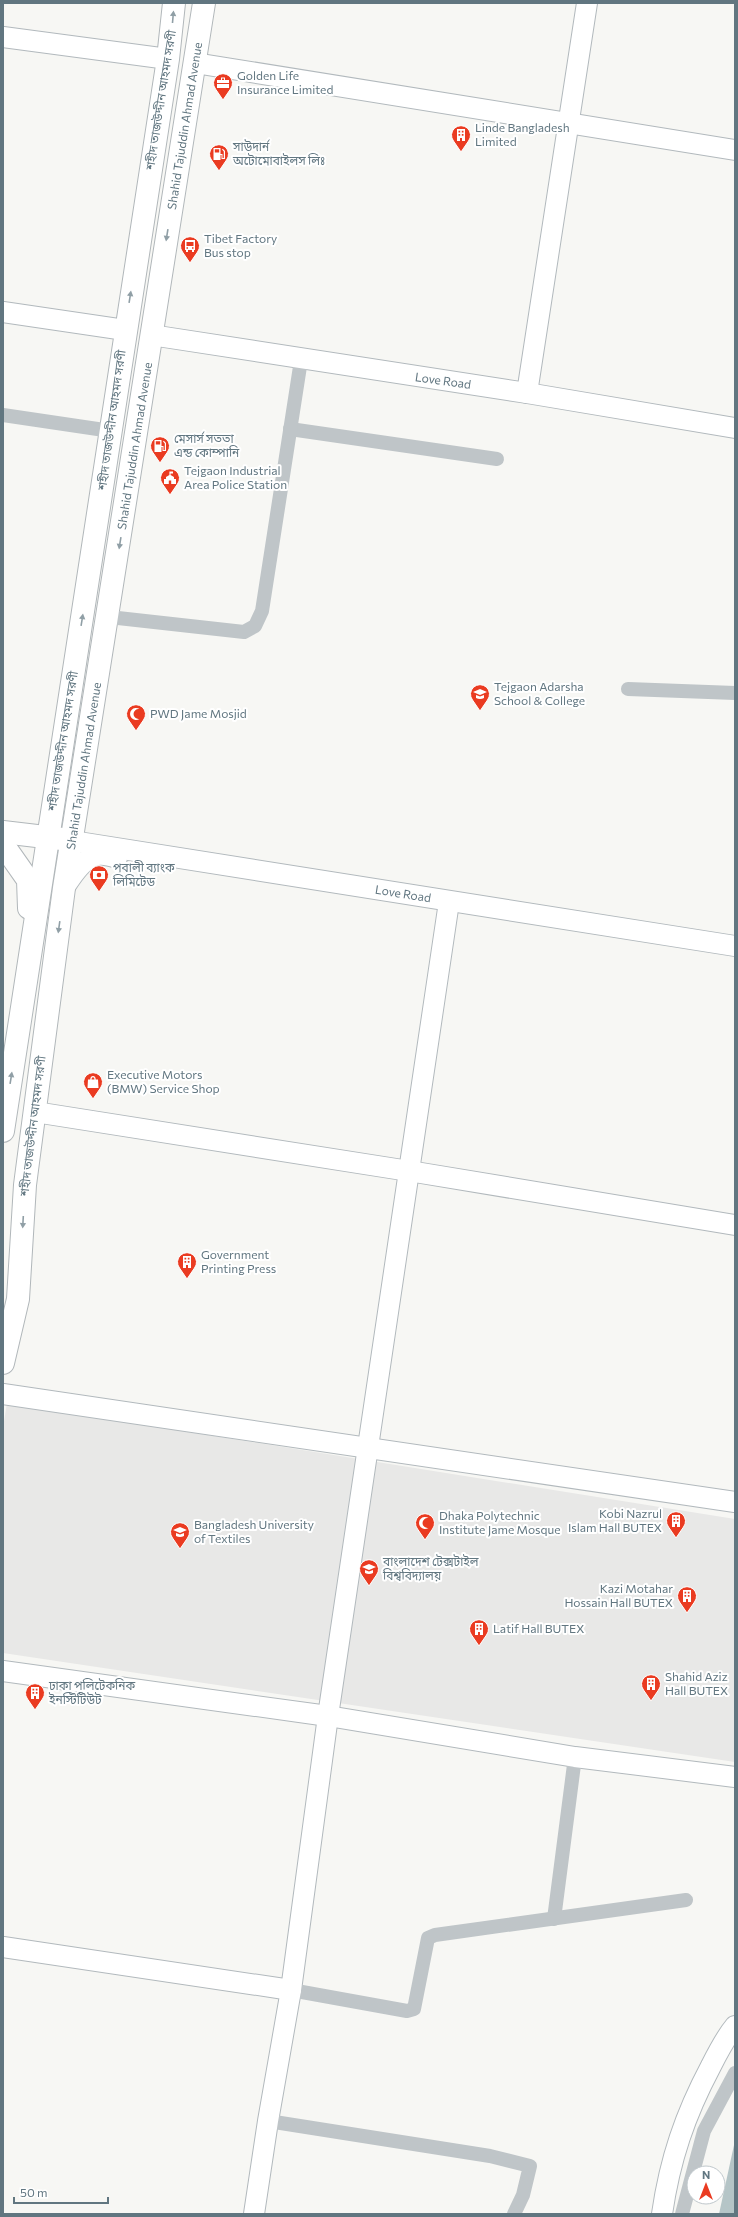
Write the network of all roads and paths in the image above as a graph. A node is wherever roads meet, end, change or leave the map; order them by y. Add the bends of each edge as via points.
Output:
1 (174, 3) edge
2 (204, 3) edge
3 (587, 3) edge
4 (3, 37) edge
5 (168, 59) junction
6 (195, 63) junction
7 (568, 124) junction
8 (735, 150) edge
9 (3, 312) edge
10 (125, 330) junction
11 (151, 335) junction
12 (301, 360) junction
13 (527, 393) junction
14 (3, 415) edge
15 (735, 428) edge
16 (290, 429) junction
17 (111, 431) junction
18 (497, 458) dead end
19 (109, 617) junction
20 (78, 650) junction
21 (103, 654) junction
22 (628, 689) dead end
23 (735, 693) edge
24 (52, 810) junction
25 (3, 832) edge
26 (72, 841) junction
27 (47, 845) junction
28 (3, 847) edge
29 (211, 863) junction
30 (64, 888) junction
31 (449, 902) junction
32 (735, 946) edge
33 (28, 973) junction
34 (5, 1107) edge
35 (35, 1112) junction
36 (3, 1131) edge
37 (409, 1171) junction
38 (735, 1225) edge
39 (6, 1336) edge
40 (3, 1363) edge
41 (3, 1394) edge
42 (368, 1447) junction
43 (735, 1502) edge
44 (3, 1671) edge
45 (328, 1716) junction
46 (575, 1758) junction
47 (735, 1777) edge
48 (686, 1900) dead end
49 (554, 1919) junction
50 (3, 1947) edge
51 (291, 1990) junction
52 (735, 2026) edge
53 (735, 2040) edge
54 (735, 2073) edge
55 (268, 2121) junction
56 (254, 2214) edge
57 (514, 2214) edge
58 (662, 2214) edge
59 (670, 2214) edge
60 (682, 2214) edge

5 -> 1 main road, শহীদ তাজউদ্দীন আহমদ সরণী
2 - 6 main road, Shahid Tajuddin Ahmad Avenue
3 - 7 street
4 - 5 street
10 -> 5 main road, শহীদ তাজউদ্দীন আহমদ সরণী
6 - 7 street
6 -> 11 main road, Shahid Tajuddin Ahmad Avenue
7 - 8 street
7 - 13 street
9 - 10 street
10 - 17 main road, শহীদ তাজউদ্দীন আহমদ সরণী
11 - 12 street, Love Road
11 -> 19 main road, Shahid Tajuddin Ahmad Avenue
12 - 13 street, Love Road
12 - 16 street
13 - 15 street, Love Road
14 - 17 street
16 - 18 street
16 - 19 street via 262,611 255,626 244,632
20 -> 17 main road, শহীদ তাজউদ্দীন আহমদ সরণী
19 - 21 main road, Shahid Tajuddin Ahmad Avenue
20 - 21 main road
20 - 24 main road, শহীদ তাজউদ্দীন আহমদ সরণী
21 - 26 main road, Shahid Tajuddin Ahmad Avenue
22 - 23 street
24 - 25 main road via 18,832
24 - 27 main road, শহীদ তাজউদ্দীন আহমদ সরণী
25 - 27 main road
26 - 27 main road via 60,848
26 - 29 street, Love Road
26 - 30 main road, Shahid Tajuddin Ahmad Avenue
27 - 28 main road
27 - 33 main road, শহীদ তাজউদ্দীন আহমদ সরণী
28 - 33 main road via 28,880 30,901 21,958
29 - 30 street via 198,868 180,868 98,855 83,864
29 - 31 street, Love Road
30 -> 35 main road, শহীদ তাজউদ্দীন আহমদ সরণী
31 - 32 street, Love Road
31 - 37 street
34 -> 33 main road, শহীদ তাজউদ্দীন আহমদ সরণী
34 - 36 main road, শহীদ তাজউদ্দীন আহমদ সরণী
35 - 37 street
35 -> 39 main road, শহীদ তাজউদ্দীন আহমদ সরণী via 25,1184 18,1299
37 - 38 street
37 - 42 street
39 - 40 main road, শহীদ তাজউদ্দীন আহমদ সরণী
41 - 42 street
42 - 43 street
42 - 45 street
44 - 45 street
45 - 46 street
45 - 51 street
46 - 47 street
46 - 49 street
48 - 49 street
49 - 51 street via 428,1938 414,2009 408,2011
50 - 51 street
51 - 55 street
52 - 58 street via 725,2039 697,2092 676,2148
53 - 59 street via 705,2093 684,2145
54 - 60 street via 704,2131
55 - 56 street
55 - 57 street via 490,2156 530,2166 523,2195

